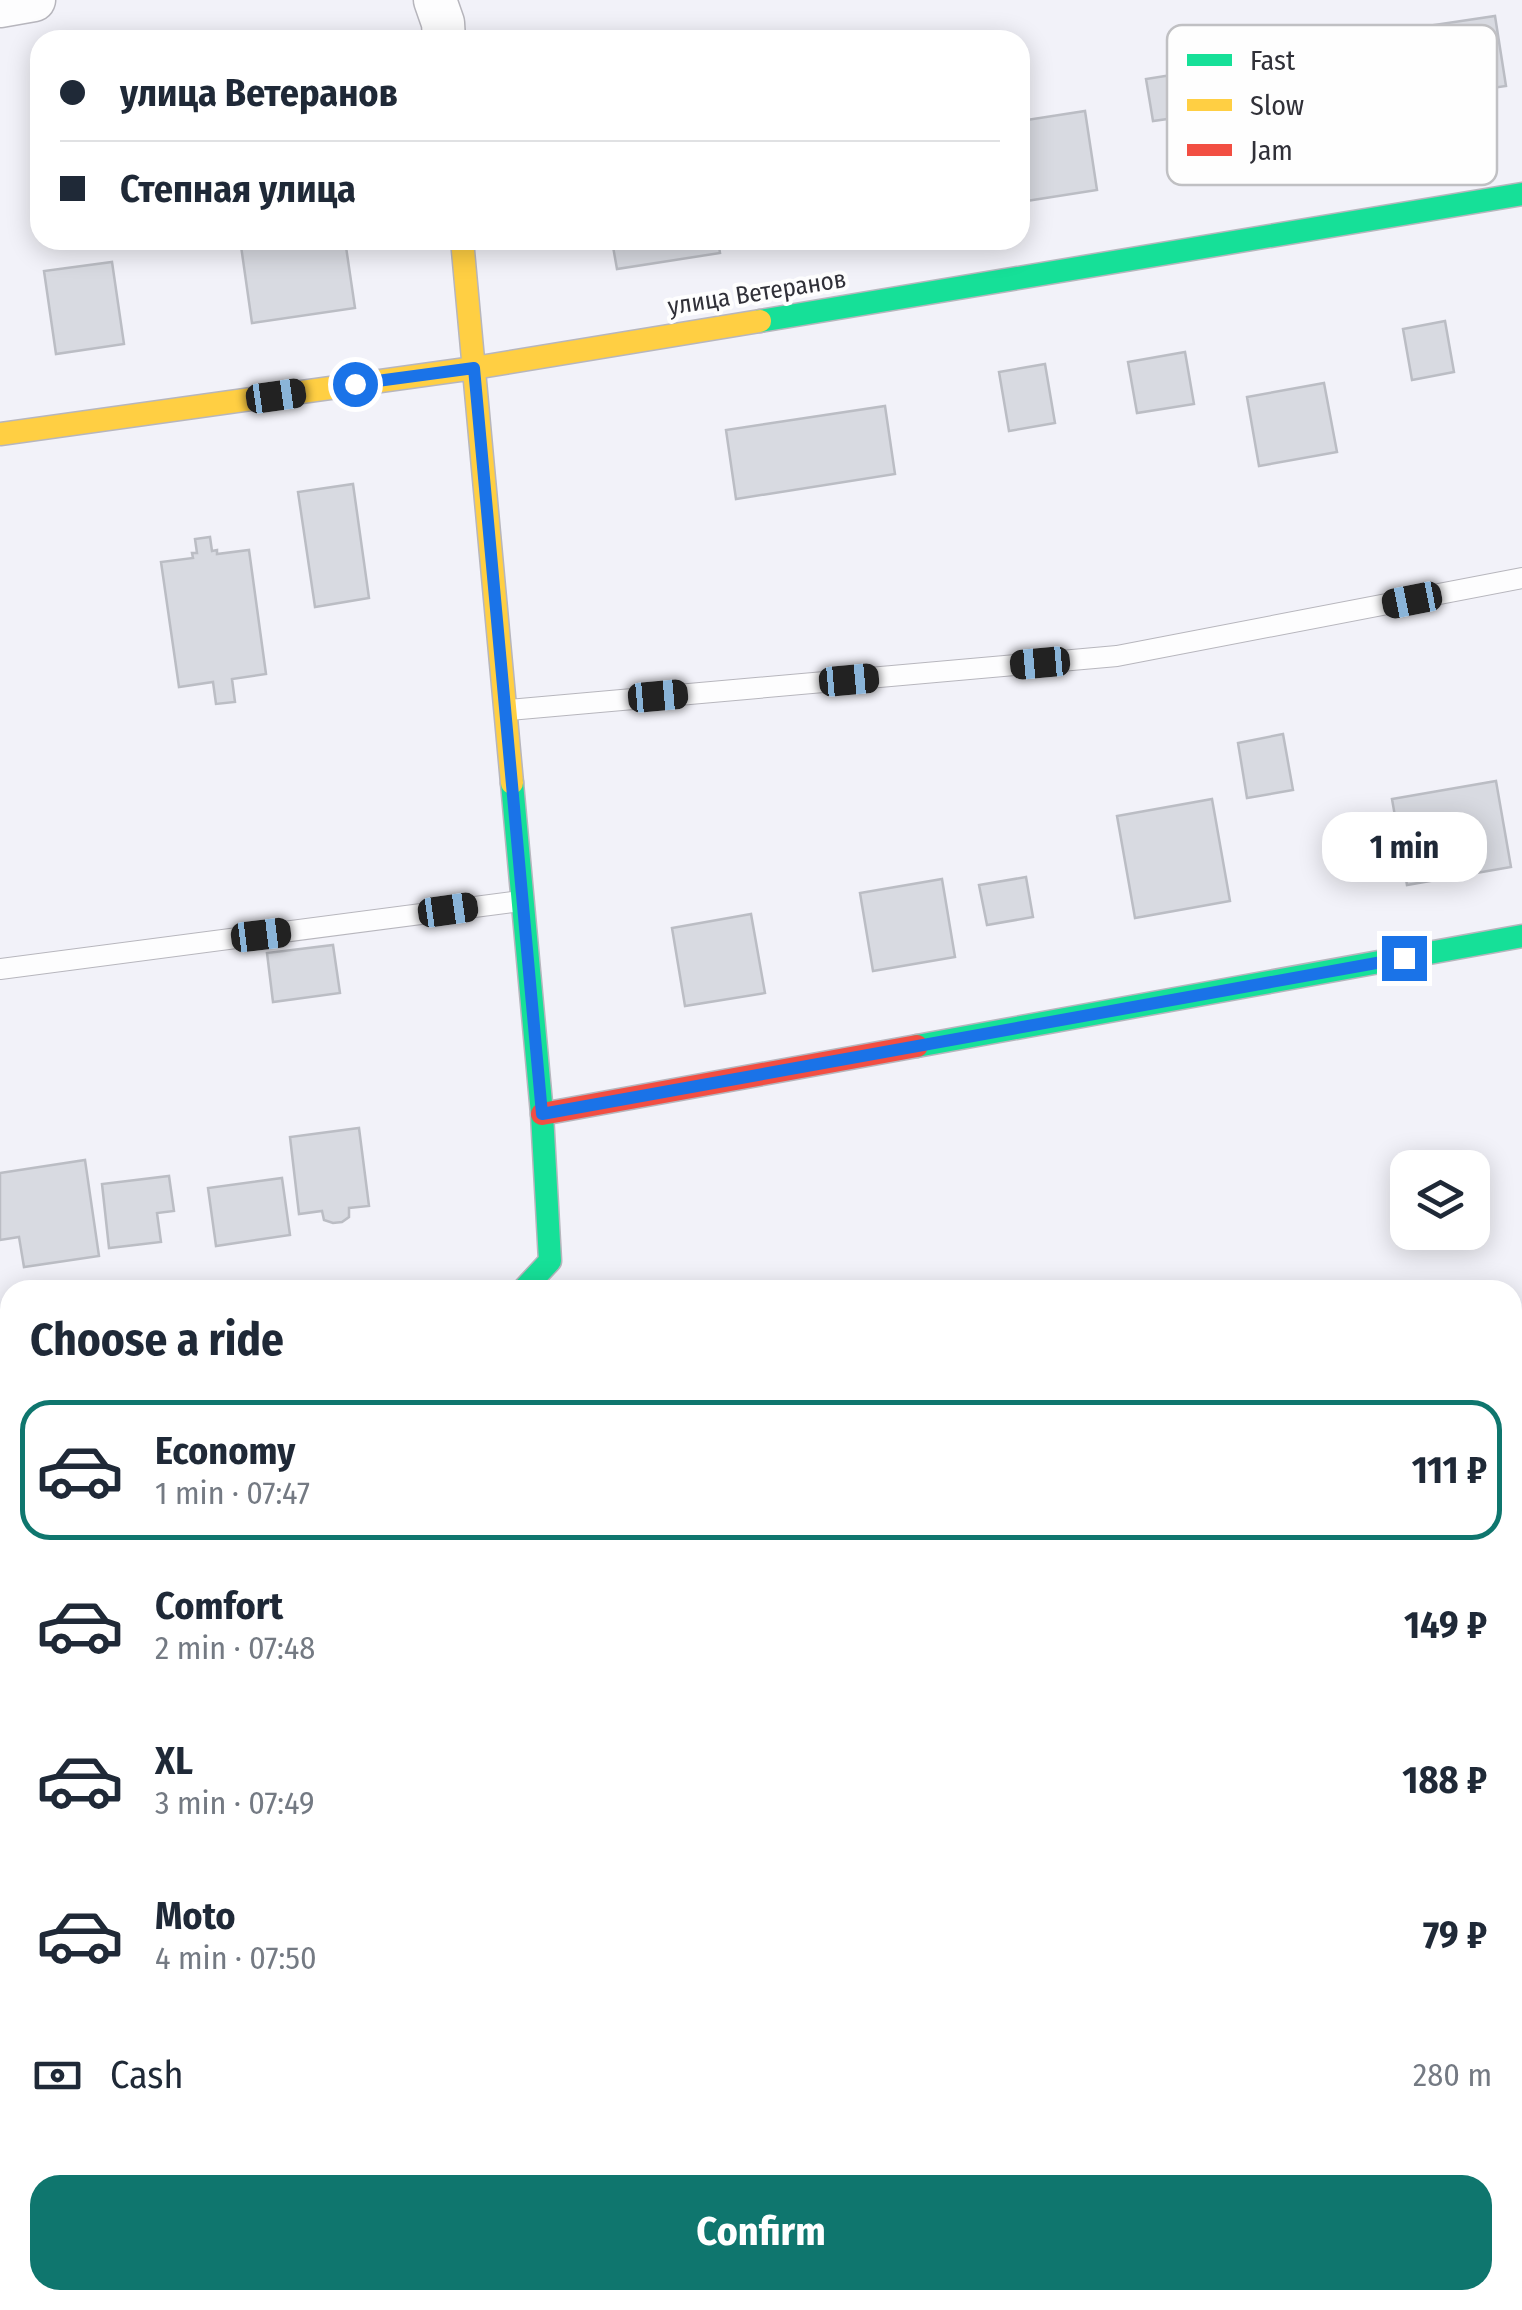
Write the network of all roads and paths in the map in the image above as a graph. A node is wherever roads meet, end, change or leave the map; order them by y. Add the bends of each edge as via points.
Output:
1 (34, 0) edge
2 (435, 0) edge
3 (0, 6) edge
4 (443, 30) edge
5 (1522, 194) edge
6 (463, 250) edge
7 (474, 368) junction
8 (0, 434) edge
9 (1522, 578) edge
10 (505, 710) junction
11 (522, 900) junction
12 (1522, 936) edge
13 (0, 969) edge
14 (542, 1114) junction
15 (532, 1280) edge

1 - 3 street
2 - 4 street
5 - 7 street, улица Ветеранов
6 - 7 street
7 - 8 street, улица Ветеранов
7 - 10 street
9 - 10 lane via 1117,656
10 - 11 street
11 - 13 lane
11 - 14 street
12 - 14 street
14 - 15 street via 550,1261

